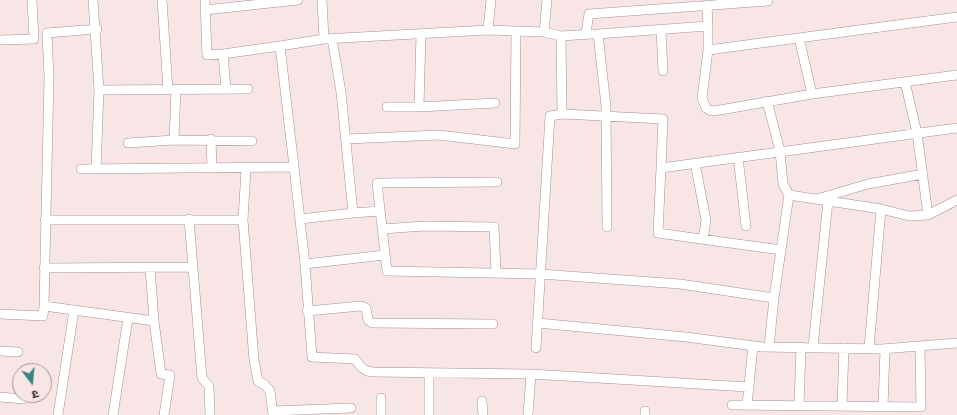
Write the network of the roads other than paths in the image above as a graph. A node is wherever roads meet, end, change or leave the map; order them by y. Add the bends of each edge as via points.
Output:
1 (32, 0) edge
2 (93, 0) edge
3 (162, 0) edge
4 (298, 0) edge
5 (322, 0) edge
6 (491, 0) edge
7 (546, 0) edge
8 (768, 1) edge
9 (205, 5) edge
10 (707, 5) junction
11 (957, 17) edge
12 (708, 26) junction
13 (96, 29) junction
14 (488, 30) junction
15 (516, 31) junction
16 (661, 31) junction
17 (544, 32) junction
18 (586, 33) junction
19 (421, 34) junction
20 (598, 34) junction
21 (561, 36) junction
22 (799, 38) junction
23 (328, 39) junction
24 (0, 40) edge
25 (280, 46) junction
26 (708, 50) junction
27 (223, 54) junction
28 (664, 71) dead end
29 (957, 76) edge
30 (905, 82) junction
31 (226, 89) junction
32 (248, 89) dead end
33 (99, 90) junction
34 (172, 90) junction
35 (812, 94) junction
36 (767, 101) junction
37 (495, 103) dead end
38 (387, 107) dead end
39 (419, 107) junction
40 (562, 114) junction
41 (607, 117) junction
42 (957, 128) edge
43 (917, 133) junction
44 (211, 139) junction
45 (346, 139) junction
46 (174, 140) junction
47 (252, 141) dead end
48 (128, 143) dead end
49 (780, 151) junction
50 (738, 157) junction
51 (695, 163) junction
52 (294, 167) junction
53 (212, 168) junction
54 (661, 168) junction
55 (81, 169) dead end
56 (96, 169) junction
57 (246, 169) junction
58 (923, 174) junction
59 (497, 182) dead end
60 (789, 195) junction
61 (816, 199) junction
62 (957, 200) edge
63 (828, 201) junction
64 (881, 209) junction
65 (380, 211) junction
66 (353, 213) junction
67 (928, 215) junction
68 (188, 219) junction
69 (300, 219) junction
70 (45, 220) junction
71 (243, 220) junction
72 (746, 226) dead end
73 (607, 227) dead end
74 (382, 229) junction
75 (703, 239) junction
76 (781, 250) junction
77 (385, 255) junction
78 (305, 264) junction
79 (193, 267) junction
80 (44, 268) junction
81 (150, 268) junction
82 (496, 272) junction
83 (540, 274) junction
84 (774, 298) junction
85 (44, 306) junction
86 (74, 310) junction
87 (307, 311) junction
88 (0, 314) edge
89 (128, 318) junction
90 (154, 321) junction
91 (538, 323) junction
92 (493, 324) dead end
93 (957, 343) edge
94 (753, 346) junction
95 (920, 346) junction
96 (769, 347) junction
97 (801, 347) junction
98 (813, 347) junction
99 (536, 348) dead end
100 (844, 348) junction
101 (869, 348) junction
102 (885, 348) junction
103 (0, 352) edge
104 (18, 352) dead end
105 (429, 374) junction
106 (531, 374) junction
107 (748, 386) junction
108 (0, 397) edge
109 (12, 398) edge
110 (381, 398) dead end
111 (482, 401) dead end
112 (732, 405) dead end
113 (747, 405) junction
114 (799, 406) junction
115 (842, 406) junction
116 (883, 407) junction
117 (351, 408) dead end
118 (273, 413) edge
119 (58, 415) edge
120 (112, 415) edge
121 (164, 415) edge
122 (210, 415) edge
123 (381, 415) edge
124 (428, 415) edge
125 (483, 415) edge
126 (528, 415) edge

1 - 24 street via 34,39
2 - 13 street
3 - 34 street
4 - 9 street
5 - 23 street
6 - 14 street
7 - 17 street
8 - 10 street
9 - 27 street via 207,55
10 - 12 street
10 - 18 street via 589,14
11 - 22 street
12 - 16 street
12 - 26 street
13 - 33 street
13 - 70 street via 47,33 49,77
14 - 15 street
14 - 19 street
15 - 17 street
15 - 45 street via 515,144 439,135
16 - 20 street
16 - 28 street
17 - 21 street
18 - 20 street
18 - 21 street
19 - 23 street
19 - 39 street
20 - 41 street
21 - 40 street
22 - 26 street
22 - 35 street
23 - 25 street
23 - 45 street
25 - 27 street
25 - 52 street
26 - 36 street via 702,98 706,108 711,111 720,110
27 - 31 street
29 - 30 street
30 - 35 street
30 - 43 street
31 - 32 street
31 - 34 street
33 - 34 street
33 - 56 street
34 - 46 street
35 - 36 street
36 - 49 street
37 - 39 street
38 - 39 street
40 - 41 street
40 - 83 street via 550,116
41 - 54 street via 663,119
41 - 73 street
42 - 43 street
43 - 49 street
43 - 58 street
44 - 46 street
44 - 47 street
44 - 53 street
45 - 66 street
46 - 48 street
49 - 50 street
49 - 60 street via 783,184
50 - 51 street
50 - 72 street
51 - 54 street
51 - 75 street via 706,220
52 - 57 street
52 - 69 street
53 - 56 street
53 - 57 street
54 - 75 street via 658,233
55 - 56 street
57 - 71 street
58 - 61 street via 861,185
58 - 67 street
59 - 65 street via 377,183
60 - 61 street
60 - 76 street
61 - 63 street
62 - 67 street
63 - 64 street
63 - 98 street
64 - 67 street via 909,216
64 - 101 street
65 - 66 street
65 - 74 street
66 - 69 street
68 - 70 street
68 - 71 street
68 - 79 street
69 - 78 street
70 - 80 street
71 - 118 street via 255,371 258,381 270,391
74 - 77 street
74 - 82 street via 494,226
75 - 76 street
76 - 84 street
77 - 78 street
77 - 82 street via 387,271
78 - 87 street
79 - 81 street
79 - 122 street via 202,378 209,386
80 - 81 street
80 - 85 street
81 - 90 street
82 - 83 street
83 - 84 street via 680,284
83 - 91 street
84 - 96 street
85 - 86 street
85 - 88 street via 43,316
86 - 89 street
86 - 119 street
87 - 92 street via 361,306 366,308 368,320 372,323
87 - 105 street via 312,357 356,359 367,371
89 - 90 street
89 - 120 street
90 - 121 street via 161,374 170,375
91 - 94 street
91 - 99 street
93 - 95 street
94 - 96 street
94 - 107 street
95 - 102 street
95 - 116 street via 920,407
96 - 97 street
97 - 98 street
97 - 114 street
98 - 100 street
100 - 101 street
100 - 115 street
101 - 102 street
102 - 116 street
103 - 104 street
105 - 106 street
105 - 124 street
106 - 107 street
106 - 126 street
107 - 113 street
108 - 109 street
110 - 123 street
111 - 125 street
112 - 113 street
113 - 114 street
114 - 115 street
115 - 116 street
117 - 118 street

